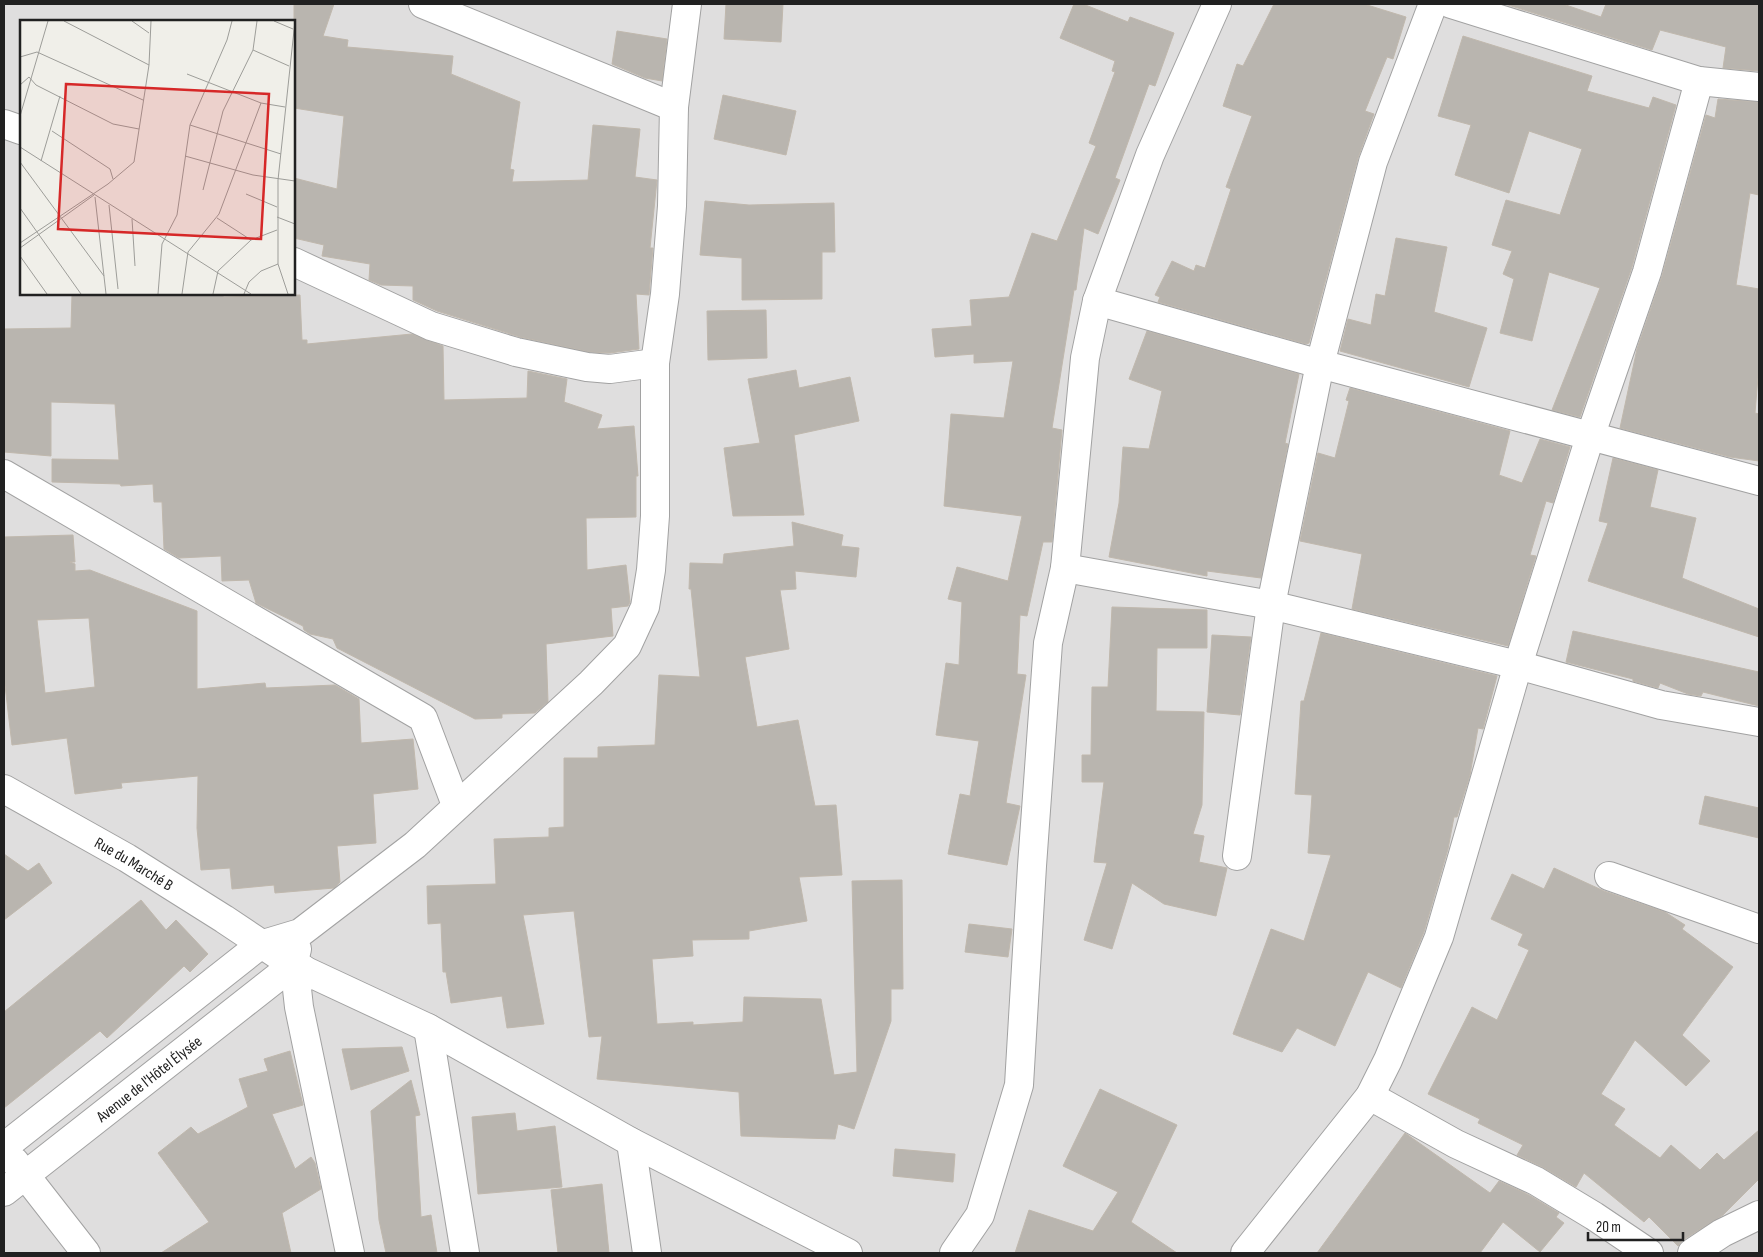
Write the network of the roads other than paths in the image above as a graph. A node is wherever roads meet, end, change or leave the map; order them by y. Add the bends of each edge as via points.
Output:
1 (423, 4) edge
2 (687, 4) edge
3 (1217, 4) edge
4 (1433, 4) edge
5 (1450, 4) edge
6 (1699, 81) junction
7 (1759, 87) edge
8 (674, 107) junction
9 (4, 124) edge
10 (20, 130) edge
11 (295, 262) edge
12 (1097, 301) junction
13 (654, 363) junction
14 (1320, 364) junction
15 (1590, 437) junction
16 (4, 474) edge
17 (1759, 481) edge
18 (1065, 568) junction
19 (1271, 605) junction
20 (1518, 664) junction
21 (1759, 722) edge
22 (4, 788) edge
23 (456, 805) junction
24 (1237, 856) dead end
25 (1609, 876) dead end
26 (1759, 930) edge
27 (300, 933) junction
28 (260, 945) junction
29 (298, 967) junction
30 (428, 1028) junction
31 (1370, 1096) junction
32 (631, 1142) junction
33 (4, 1147) edge
34 (25, 1176) junction
35 (4, 1192) edge
36 (1759, 1215) edge
37 (86, 1253) edge
38 (350, 1253) edge
39 (465, 1253) edge
40 (647, 1253) edge
41 (848, 1253) edge
42 (954, 1253) edge
43 (1245, 1253) edge
44 (1649, 1253) edge
45 (1692, 1253) edge

1 - 8 street
2 - 8 street
3 - 12 street via 1150,155
4 - 14 street via 1373,162
5 - 6 street
6 - 7 street
6 - 15 street via 1647,272
8 - 13 street via 672,206 665,294
9 - 10 street
11 - 13 street via 431,326 516,352 602,368
12 - 14 street
12 - 18 street via 1085,358
13 - 23 street via 655,516 645,607 627,646
14 - 15 street
14 - 19 street
15 - 17 street
15 - 20 street
16 - 23 street via 423,718
18 - 19 street
18 - 42 street via 1048,643 1019,1086 980,1215
19 - 20 street
19 - 24 street
20 - 21 street via 1661,705
20 - 31 street via 1439,937
22 - 28 street, Rue du Marché B via 135,863
23 - 27 street via 415,845
25 - 26 street
27 - 28 street
27 - 29 street
28 - 29 street, Rue du Marché B
28 - 33 street
29 - 30 street, Rue du Marché B
29 - 34 street, Avenue de l'Hôtel Élysée
29 - 38 street via 299,1007
30 - 32 street, Rue du Marché B
30 - 39 street
31 - 43 street
31 - 44 street via 1456,1144 1536,1181
32 - 40 street
32 - 41 street, Rue du Marché B
33 - 34 street
34 - 35 street, Avenue de l'Hôtel Élysée
34 - 37 street
36 - 45 street via 1722,1233

